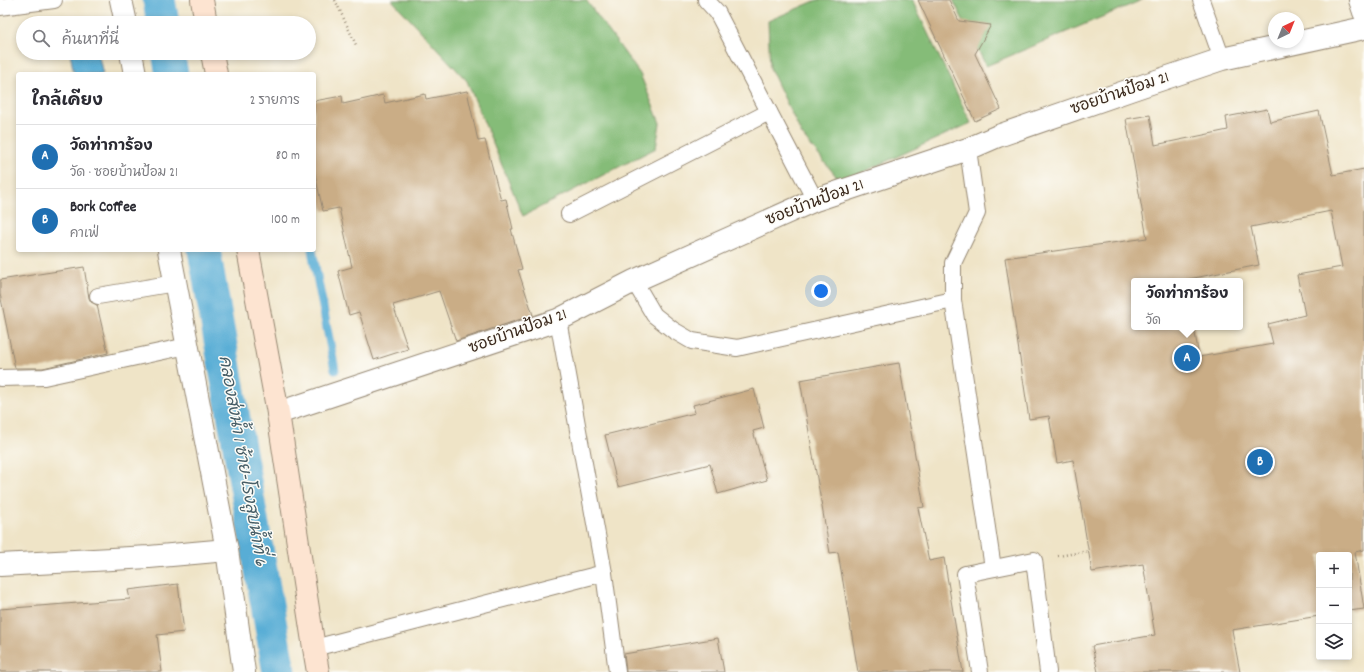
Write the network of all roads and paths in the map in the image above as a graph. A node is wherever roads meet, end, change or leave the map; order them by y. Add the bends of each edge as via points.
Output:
1 (54, 0) edge
2 (121, 0) edge
3 (202, 0) edge
4 (335, 0) edge
5 (706, 0) edge
6 (1201, 0) edge
7 (1360, 0) edge
8 (0, 7) edge
9 (1364, 12) edge
10 (124, 16) edge
11 (205, 16) edge
12 (1364, 28) edge
13 (357, 47) dead end
14 (1222, 59) junction
15 (132, 60) edge
16 (213, 60) edge
17 (135, 72) edge
18 (216, 72) edge
19 (769, 112) junction
20 (968, 149) junction
21 (815, 200) junction
22 (569, 214) dead end
23 (168, 252) edge
24 (248, 252) edge
25 (634, 281) junction
26 (175, 283) junction
27 (98, 296) dead end
28 (953, 300) junction
29 (558, 320) junction
30 (186, 346) junction
31 (0, 378) edge
32 (278, 413) junction
33 (227, 550) junction
34 (1089, 551) dead end
35 (1034, 560) junction
36 (0, 565) edge
37 (993, 568) junction
38 (604, 573) junction
39 (314, 648) junction
40 (244, 672) edge
41 (318, 672) edge
42 (617, 672) edge
43 (980, 672) edge
44 (1048, 672) edge

1 - 8 lane
2 - 10 street
3 - 11 main road
4 - 13 path
5 - 19 lane via 717,12
6 - 14 lane
7 - 9 street
12 - 14 street, ซอยบ้านป้อม 21
14 - 20 street, ซอยบ้านป้อม 21 via 1133,88
15 - 17 street
16 - 18 main road
19 - 21 lane
19 - 22 lane
20 - 21 street, ซอยบ้านป้อม 21
20 - 28 lane via 977,213 953,262
21 - 25 street, ซอยบ้านป้อม 21
23 - 26 street
24 - 32 main road
25 - 28 lane via 654,315 673,330 692,341 737,348
25 - 29 street, ซอยบ้านป้อม 21
26 - 27 lane
26 - 30 street
28 - 37 lane
29 - 32 street, ซอยบ้านป้อม 21
29 - 38 lane
30 - 31 lane via 44,377
30 - 33 street
32 - 39 main road
33 - 36 street
33 - 40 street
34 - 35 path
35 - 37 lane
35 - 44 lane
37 - 43 lane via 964,574
38 - 39 lane
38 - 42 lane
39 - 41 main road

